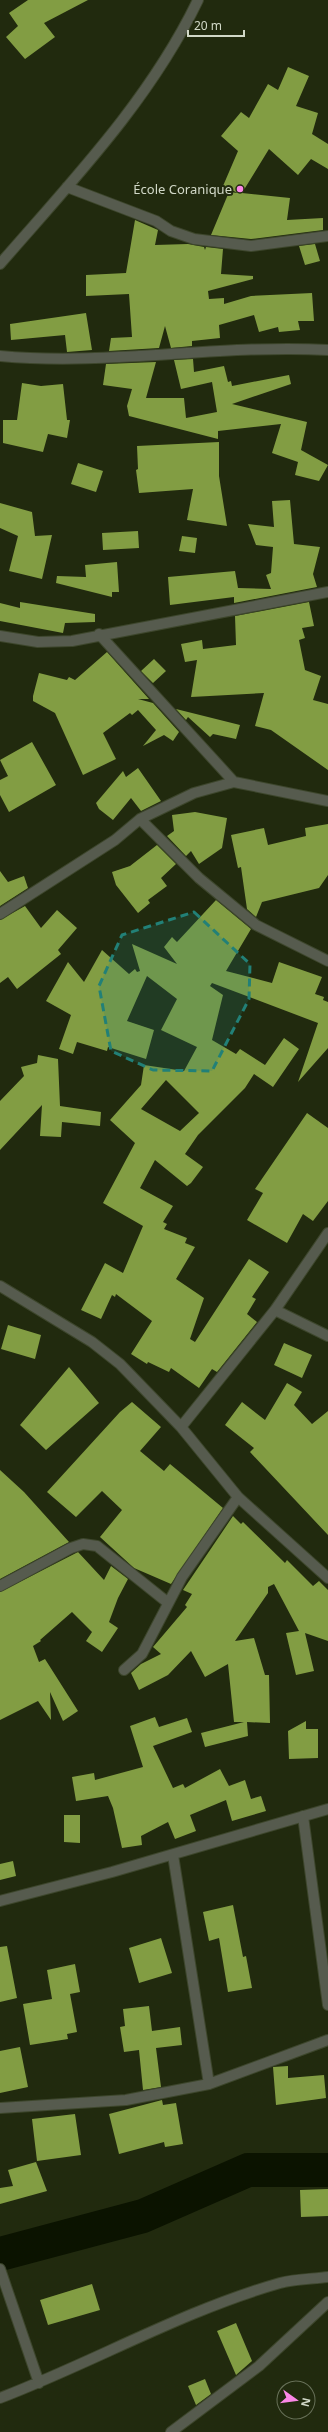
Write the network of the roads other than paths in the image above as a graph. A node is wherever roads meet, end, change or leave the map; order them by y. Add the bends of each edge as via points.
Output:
1 (198, 0) edge
2 (68, 187) junction
3 (328, 236) edge
4 (0, 264) edge
5 (328, 350) edge
6 (0, 356) edge
7 (328, 592) edge
8 (99, 634) junction
9 (0, 636) edge
10 (234, 782) junction
11 (328, 801) edge
12 (140, 819) junction
13 (0, 914) edge
14 (328, 960) edge
15 (328, 1233) edge
16 (0, 1286) edge
17 (275, 1310) junction
18 (328, 1336) edge
19 (181, 1427) junction
20 (238, 1497) junction
21 (328, 1578) edge
22 (0, 1586) edge
23 (167, 1602) junction
24 (124, 1670) dead end
25 (328, 1809) edge
26 (303, 1816) junction
27 (173, 1855) junction
28 (0, 1901) edge
29 (328, 2006) edge
30 (328, 2040) edge
31 (209, 2084) junction
32 (0, 2108) edge
33 (0, 2269) edge
34 (328, 2277) edge
35 (328, 2302) edge
36 (39, 2383) junction
37 (0, 2398) edge
38 (171, 2432) edge

1 - 2 street via 150,84
2 - 3 street via 156,221 171,231 194,239 250,246
2 - 4 street
5 - 6 street via 289,348 143,356
7 - 8 street
8 - 9 street via 72,641 38,642
8 - 10 street
10 - 11 street
10 - 12 street via 194,793
12 - 13 street via 115,840
12 - 14 street via 199,878 256,925
15 - 17 street
16 - 19 street via 107,1353
17 - 18 street
17 - 19 street
19 - 20 street
20 - 21 street
20 - 23 street
22 - 23 street via 83,1544 96,1546
23 - 24 street via 142,1654
25 - 26 street
26 - 27 street
26 - 29 street
27 - 28 street
27 - 31 street
30 - 31 street
31 - 32 street via 126,2100
33 - 36 street
34 - 36 street via 281,2283 168,2323
35 - 38 street via 259,2366
36 - 37 street

